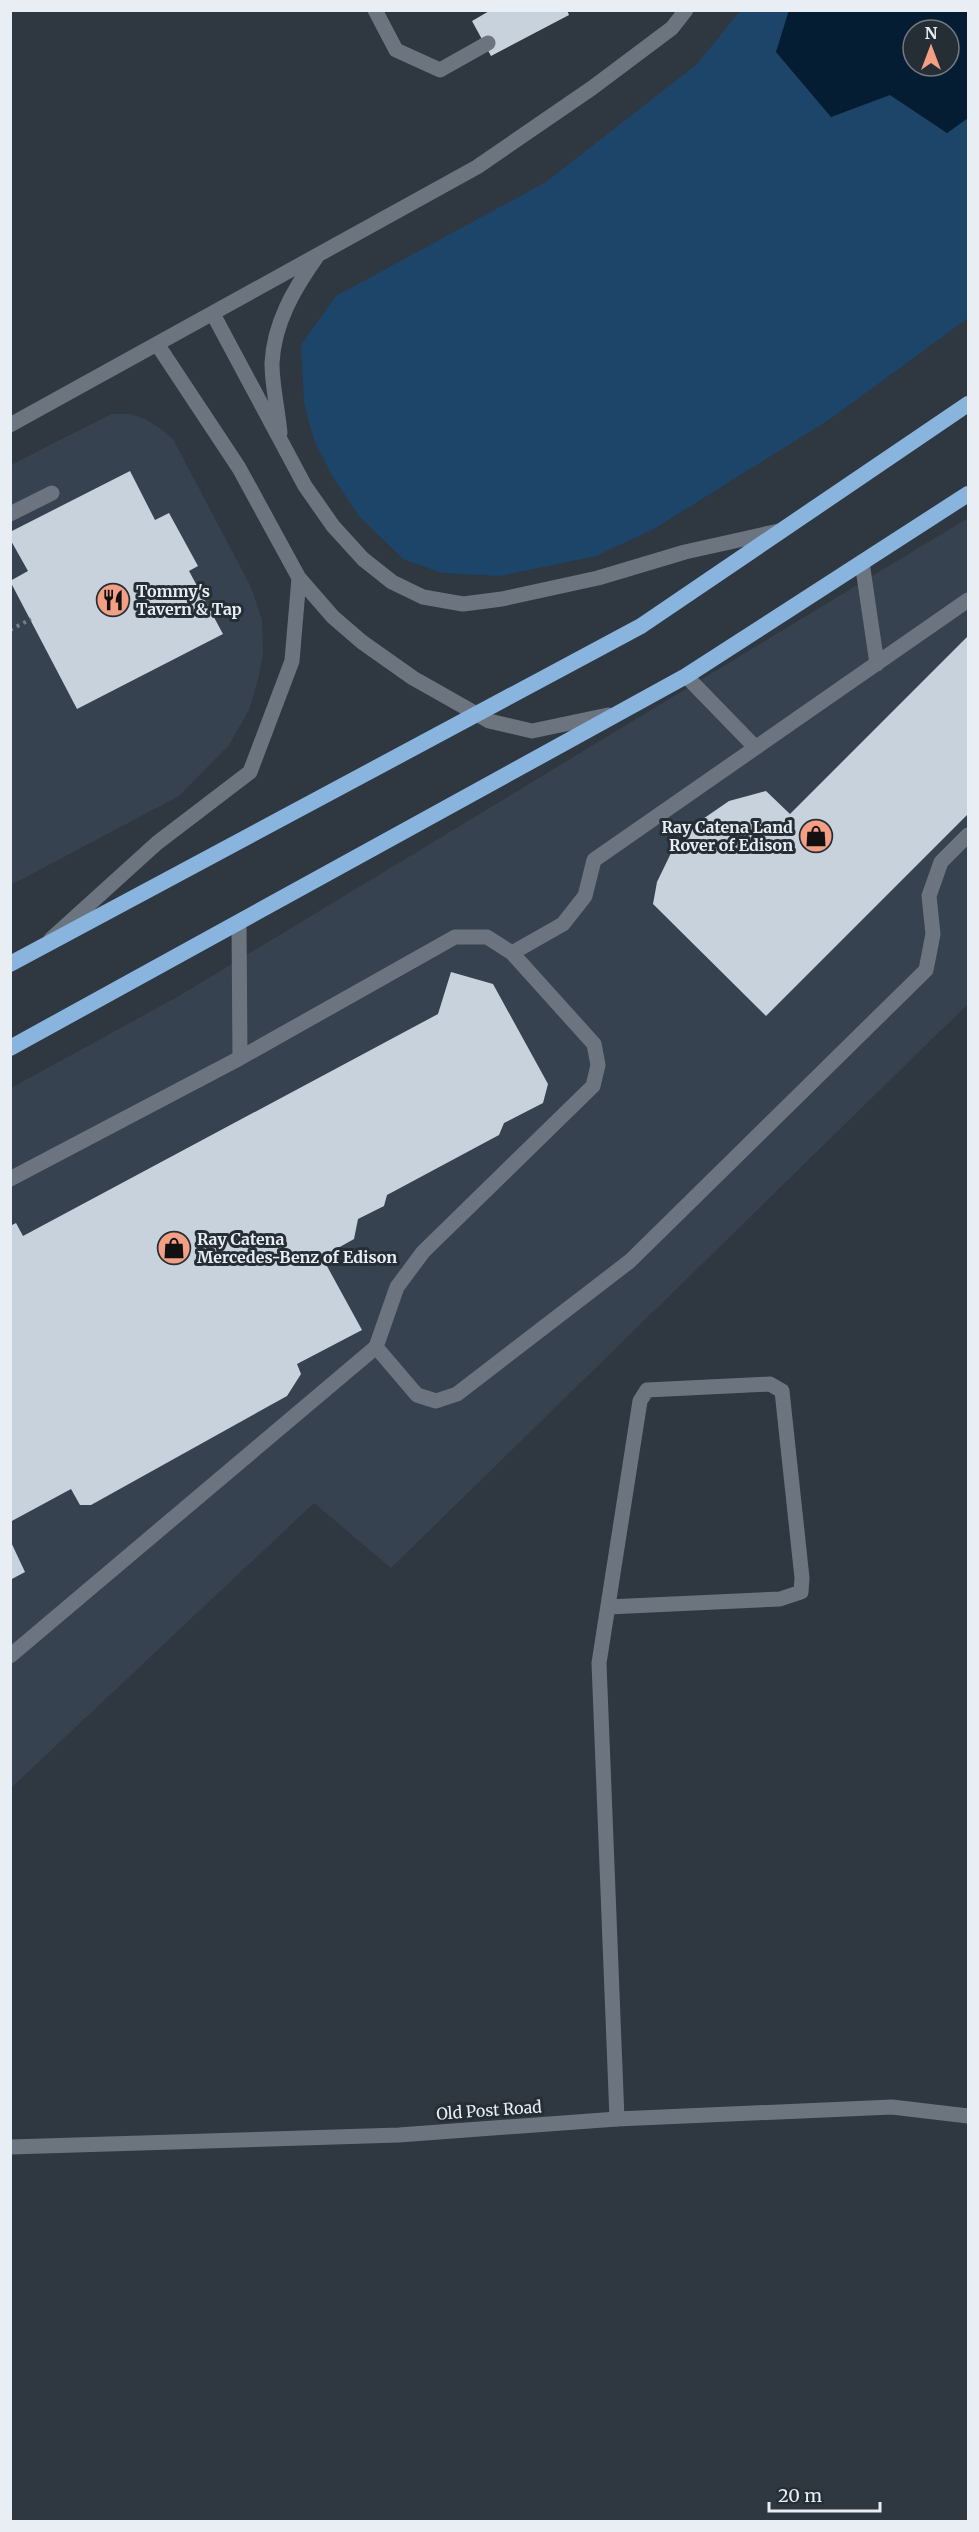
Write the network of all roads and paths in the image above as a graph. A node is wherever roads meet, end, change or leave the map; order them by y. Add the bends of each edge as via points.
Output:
1 (375, 10) edge
2 (686, 10) edge
3 (488, 43) dead end
4 (318, 255) junction
5 (213, 314) junction
6 (157, 344) junction
7 (969, 404) edge
8 (10, 425) edge
9 (281, 441) junction
10 (52, 493) dead end
11 (969, 494) edge
12 (10, 514) edge
13 (782, 531) junction
14 (862, 562) junction
15 (299, 578) junction
16 (969, 600) edge
17 (30, 619) dead end
18 (10, 630) edge
19 (877, 664) junction
20 (686, 676) junction
21 (622, 711) junction
22 (476, 715) junction
23 (755, 747) junction
24 (969, 835) edge
25 (238, 922) junction
26 (40, 948) junction
27 (512, 953) junction
28 (10, 964) edge
29 (10, 1048) edge
30 (240, 1058) junction
31 (10, 1179) edge
32 (376, 1347) junction
33 (608, 1607) junction
34 (10, 1656) edge
35 (969, 2116) edge
36 (617, 2119) junction
37 (10, 2147) edge

1 - 3 street via 396,50 440,70
2 - 4 street via 672,28 477,167
4 - 5 street
4 - 9 street via 294,290 274,346 272,366
5 - 6 street
5 - 9 street
6 - 8 street
6 - 15 street via 239,468
7 - 13 highway
9 - 13 street via 305,486 363,559 392,582 423,597 463,604 502,599
10 - 12 street
11 - 14 highway
13 - 22 highway via 641,626
14 - 19 street
14 - 20 highway
15 - 22 street via 333,617 362,642
15 - 26 street via 292,661 250,772 157,843
16 - 19 street
17 - 18 path
19 - 23 street
20 - 21 highway
20 - 23 street
21 - 22 street via 532,731
21 - 25 highway
22 - 26 highway
23 - 27 street via 594,860 585,896 563,924
24 - 32 street via 941,862 929,896 933,934 926,970 630,1261 457,1394 436,1401 417,1395
25 - 29 highway
25 - 30 street
26 - 28 highway
27 - 30 street via 487,937 455,937
27 - 32 street via 594,1044 598,1065 593,1086 423,1252 397,1287
30 - 31 street
32 - 34 street
33 - 33 street via 780,1599 801,1592 782,1391 770,1384 647,1390 640,1401
33 - 36 street via 599,1663
35 - 36 street, Old Post Road via 892,2107
36 - 37 street, Old Post Road via 399,2134

